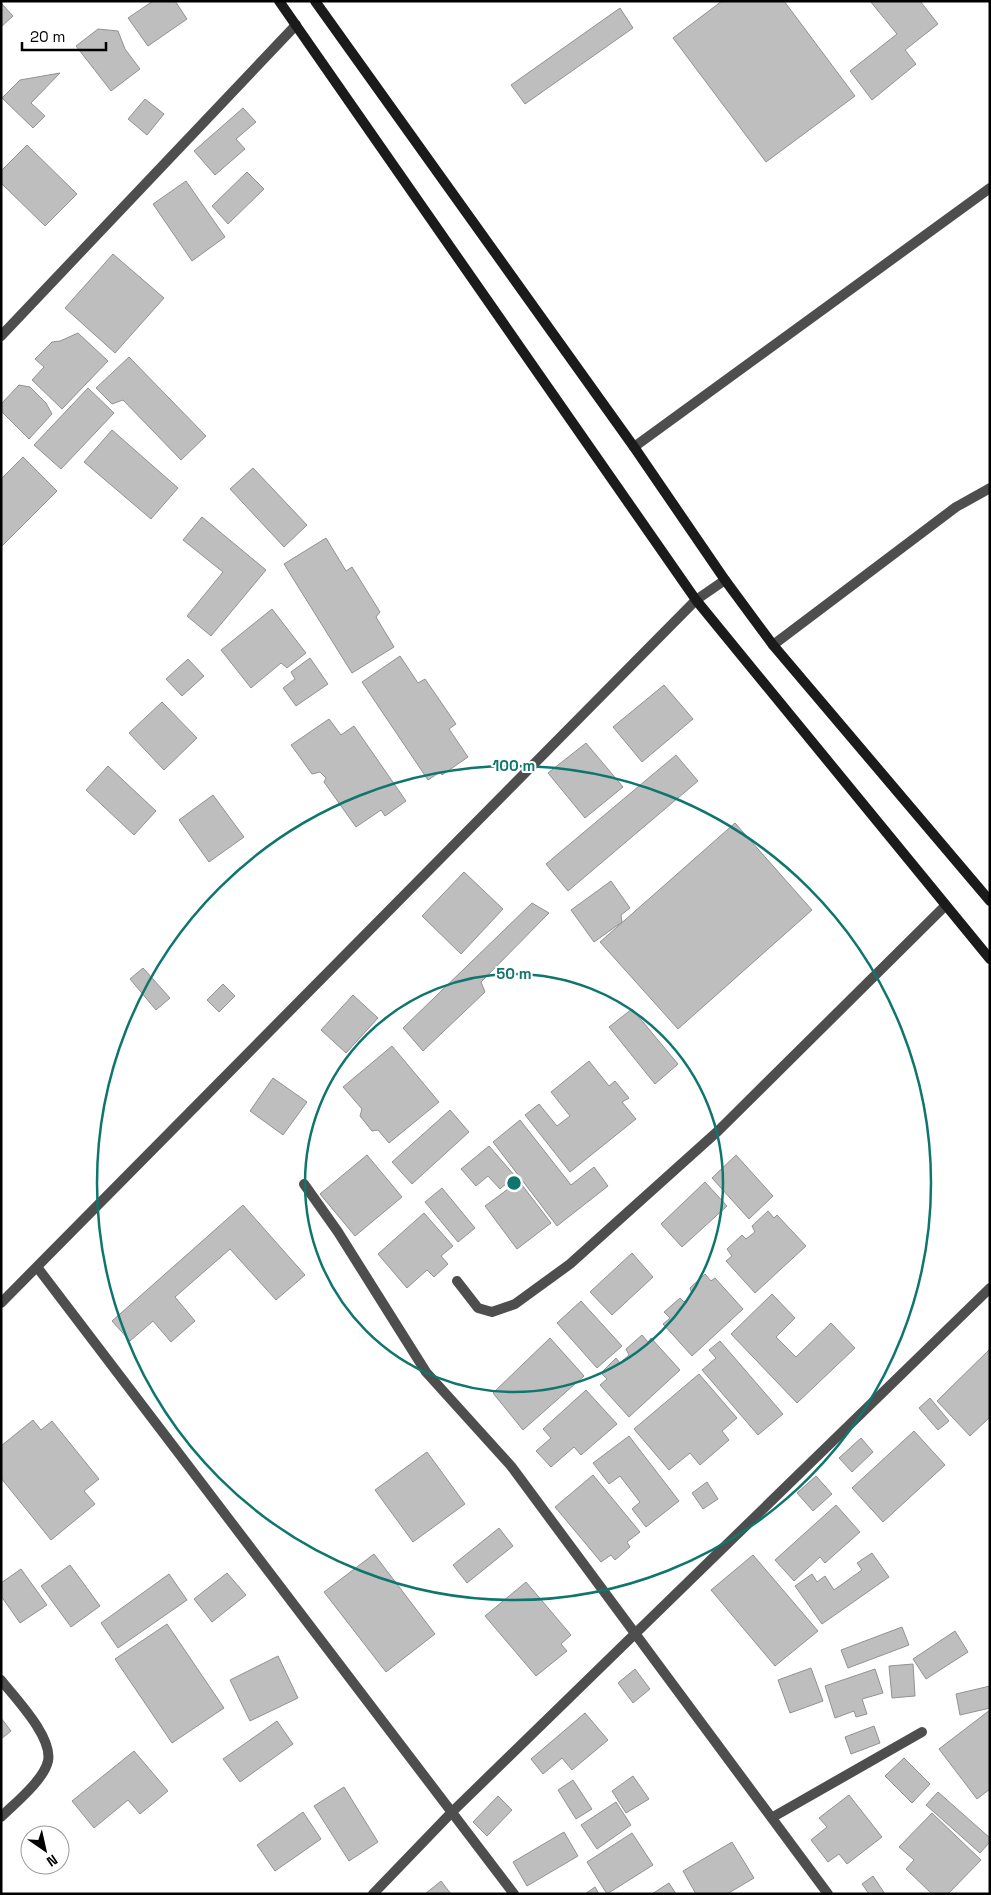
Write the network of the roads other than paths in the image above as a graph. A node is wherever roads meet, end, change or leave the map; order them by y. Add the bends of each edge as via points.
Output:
1 (279, 1) edge
2 (315, 1) edge
3 (296, 25) junction
4 (990, 188) edge
5 (1, 336) edge
6 (634, 447) junction
7 (990, 488) edge
8 (725, 580) junction
9 (696, 600) junction
10 (773, 645) junction
11 (990, 901) edge
12 (945, 906) junction
13 (990, 959) edge
14 (304, 1184) dead end
15 (37, 1268) junction
16 (457, 1281) dead end
17 (990, 1288) edge
18 (1, 1304) edge
19 (636, 1634) junction
20 (1, 1680) edge
21 (922, 1732) dead end
22 (452, 1812) junction
23 (1, 1817) edge
24 (773, 1817) junction
25 (373, 1894) edge
26 (514, 1894) edge
27 (828, 1894) edge

1 - 3 main road
2 - 6 main road
3 - 5 street
3 - 9 main road
4 - 6 street
6 - 8 main road
7 - 10 street via 956,507
8 - 9 street
8 - 10 main road
9 - 12 main road
9 - 15 street
10 - 11 main road
12 - 13 main road
12 - 16 street via 718,1131 562,1270 515,1304 492,1312 478,1308
14 - 19 street via 426,1372 511,1466
15 - 18 street
15 - 22 street
17 - 19 street
19 - 22 street
19 - 24 street
20 - 23 street via 45,1738 48,1761 38,1780
21 - 24 street
22 - 25 street
22 - 26 street
24 - 27 street

